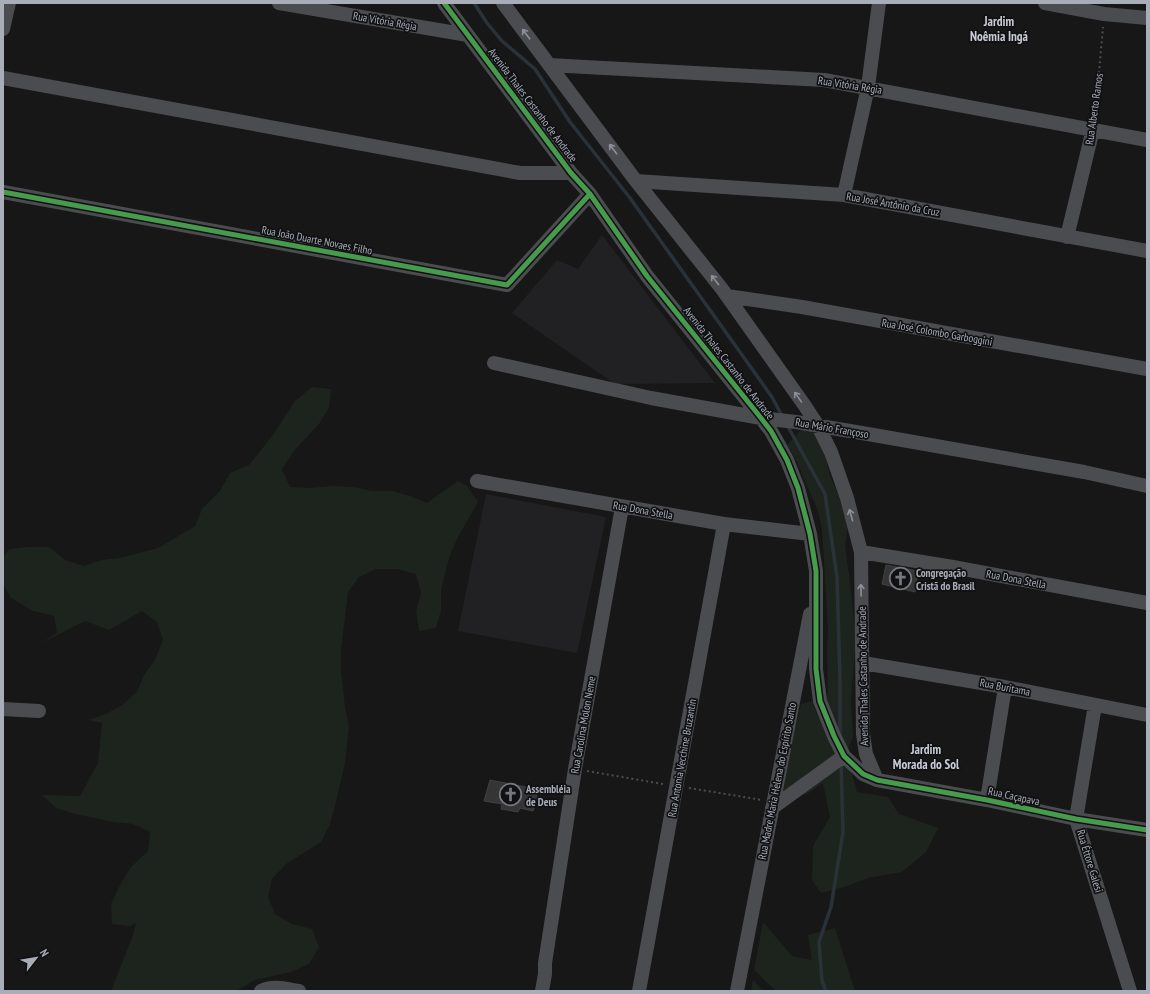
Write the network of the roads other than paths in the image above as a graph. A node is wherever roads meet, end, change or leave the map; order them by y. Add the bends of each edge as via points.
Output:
1 (9, 3) edge
2 (279, 3) edge
3 (444, 3) edge
4 (503, 3) edge
5 (879, 3) edge
6 (1045, 3) edge
7 (1105, 8) edge
8 (1147, 18) edge
9 (3, 29) edge
10 (468, 35) junction
11 (550, 65) junction
12 (3, 78) edge
13 (868, 87) junction
14 (1093, 129) junction
15 (1147, 140) edge
16 (571, 173) junction
17 (636, 181) junction
18 (3, 192) edge
19 (590, 194) junction
20 (844, 195) junction
21 (1067, 237) junction
22 (1147, 251) edge
23 (727, 296) junction
24 (494, 363) dead end
25 (1147, 369) edge
26 (761, 418) junction
27 (818, 426) junction
28 (477, 481) dead end
29 (1147, 486) edge
30 (622, 507) junction
31 (724, 524) junction
32 (810, 534) junction
33 (861, 552) junction
34 (816, 570) junction
35 (1147, 604) edge
36 (862, 663) junction
37 (1005, 687) junction
38 (1095, 705) junction
39 (3, 709) edge
40 (39, 711) dead end
41 (1147, 715) edge
42 (844, 756) junction
43 (877, 780) junction
44 (987, 800) junction
45 (772, 805) junction
46 (1076, 819) junction
47 (1147, 830) edge
48 (545, 974) junction
49 (261, 991) edge
50 (299, 991) edge
51 (542, 991) edge
52 (552, 991) edge
53 (639, 991) edge
54 (737, 991) edge
55 (1130, 991) edge

1 - 9 street
2 - 10 street, Rua Vitória Régia
3 - 10 street, Avenida Thales Castanho de Andrade
11 -> 4 street, Avenida Thales Castanho de Andrade
5 - 13 street
6 - 7 street
7 - 8 street
10 - 16 street, Avenida Thales Castanho de Andrade
11 - 13 street, Rua Vitória Régia via 824,80
17 -> 11 street, Avenida Thales Castanho de Andrade
12 - 16 street via 520,173
13 - 14 street, Rua Vitória Régia
13 - 20 street
14 - 15 street, Rua Vitória Régia
14 - 21 street, Rua Alberto Ramos
16 - 19 street, Avenida Thales Castanho de Andrade
17 - 20 street, Rua José Antônio da Cruz
23 -> 17 street, Avenida Thales Castanho de Andrade
18 - 19 street, Rua João Duarte Novaes Filho via 507,285
19 - 26 street, Avenida Thales Castanho de Andrade via 647,276
20 - 21 street, Rua José Antônio da Cruz
21 - 22 street, Rua José Antônio da Cruz
23 - 25 street, Rua José Colombo Garboggini via 802,307
27 -> 23 street, Avenida Thales Castanho de Andrade
24 - 26 street, Rua Mário Françoso via 651,398
26 - 27 street, Rua Mário Françoso
26 - 32 street, Avenida Thales Castanho de Andrade via 787,460 798,488
27 - 29 street, Rua Mário Françoso via 1084,472
33 -> 27 street, Avenida Thales Castanho de Andrade via 847,498 831,452
28 - 30 street, Rua Dona Stella
30 - 31 street, Rua Dona Stella
30 - 48 street, Rua Carolina Molon Neme via 575,769
31 - 32 street, Rua Dona Stella
31 - 53 street, Rua Antonia Vecchine Bruzantin
32 - 34 street, Avenida Thales Castanho de Andrade
33 - 35 street, Rua Dona Stella
36 -> 33 street, Avenida Thales Castanho de Andrade
34 - 42 street, Avenida Thales Castanho de Andrade via 816,669 820,701
34 - 45 street, Rua Madre Maria Helena do Espírito Santo via 809,620
36 - 37 street, Rua Buritama
36 - 43 street, Avenida Thales Castanho de Andrade via 862,734 866,754
37 - 38 street, Rua Buritama
37 - 44 street
38 - 41 street, Rua Buritama
38 - 46 street, Rua Éttore Galesi
39 - 40 street
42 - 43 street, Avenida Thales Castanho de Andrade via 863,774
42 - 45 street
43 - 44 street, Rua Caçapava
44 - 46 street, Rua Caçapava
45 - 54 street, Rua Madre Maria Helena do Espírito Santo
46 - 47 street, Rua Caçapava
46 - 55 street, Rua Éttore Galesi
48 - 51 street, Rua Carolina Molon Neme
48 - 52 street
49 - 50 street via 276,987

